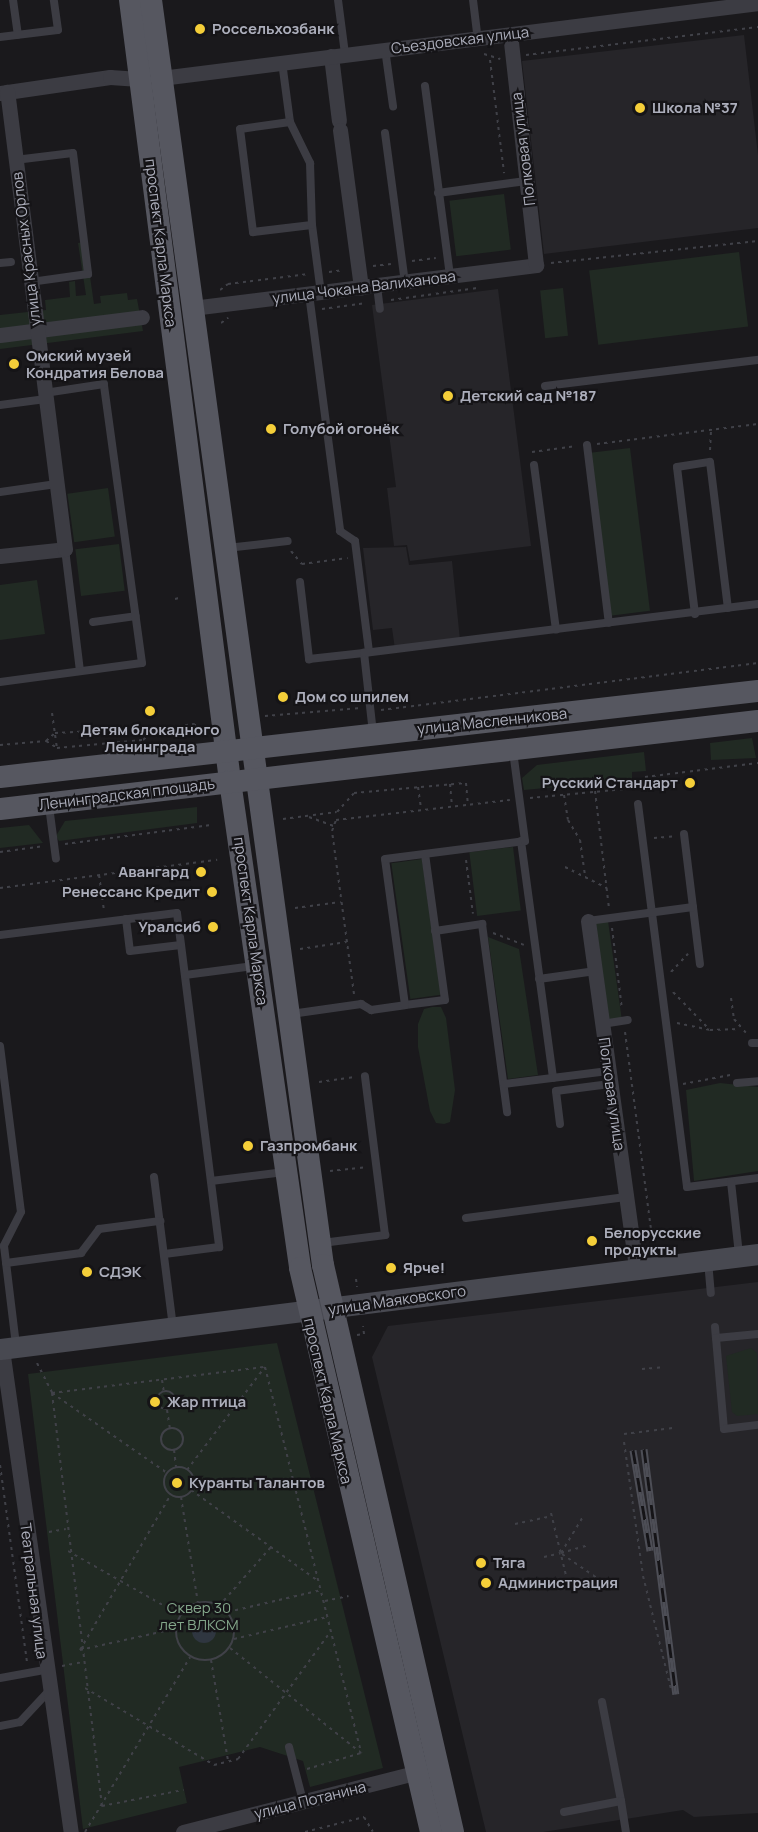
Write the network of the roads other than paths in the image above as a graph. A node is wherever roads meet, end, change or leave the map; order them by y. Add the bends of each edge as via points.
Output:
1 (13, 0) edge
2 (54, 0) edge
3 (130, 0) edge
4 (152, 0) edge
5 (338, 0) edge
6 (473, 0) edge
7 (758, 3) edge
8 (709, 4) edge
9 (510, 34) junction
10 (18, 35) junction
11 (0, 38) edge
12 (478, 38) junction
13 (385, 49) junction
14 (338, 55) junction
15 (282, 62) junction
16 (150, 78) junction
17 (425, 86) dead end
18 (3, 93) edge
19 (393, 106) dead end
20 (290, 122) junction
21 (385, 133) dead end
22 (15, 160) junction
23 (526, 181) junction
24 (438, 193) junction
25 (312, 225) junction
26 (11, 262) dead end
27 (0, 263) edge
28 (536, 265) joint
29 (450, 276) junction
30 (30, 282) junction
31 (405, 282) junction
32 (369, 287) junction
33 (315, 294) junction
34 (192, 308) junction
35 (380, 309) dead end
36 (142, 317) dead end
37 (36, 330) junction
38 (0, 335) edge
39 (758, 360) edge
40 (544, 386) dead end
41 (45, 396) junction
42 (0, 405) edge
43 (587, 445) road end
44 (534, 465) dead end
45 (56, 484) junction
46 (0, 492) edge
47 (288, 541) road end
48 (65, 549) junction
49 (225, 549) junction
50 (0, 556) edge
51 (300, 582) dead end
52 (758, 603) edge
53 (728, 608) junction
54 (695, 614) junction
55 (136, 616) junction
56 (93, 622) dead end
57 (609, 623) junction
58 (556, 630) junction
59 (366, 652) junction
60 (80, 671) junction
61 (0, 682) edge
62 (758, 691) edge
63 (758, 721) edge
64 (373, 734) junction
65 (250, 748) junction
66 (512, 749) junction
67 (226, 752) junction
68 (0, 777) edge
69 (255, 778) junction
70 (230, 781) junction
71 (49, 804) junction
72 (638, 804) dead end
73 (0, 809) edge
74 (684, 834) dead end
75 (521, 841) junction
76 (425, 854) junction
77 (56, 859) dead end
78 (693, 908) junction
79 (652, 913) junction
80 (126, 919) junction
81 (588, 921) joint
82 (435, 931) junction
83 (0, 935) edge
84 (181, 945) junction
85 (700, 964) dead end
86 (258, 966) junction
87 (595, 971) junction
88 (184, 975) junction
89 (539, 979) junction
90 (405, 1005) junction
91 (289, 1014) junction
92 (626, 1020) road end
93 (602, 1024) junction
94 (0, 1047) edge
95 (365, 1076) road end
96 (609, 1077) junction
97 (553, 1078) junction
98 (758, 1081) edge
99 (739, 1083) road end
100 (504, 1084) junction
101 (507, 1112) dead end
102 (560, 1124) dead end
103 (286, 1172) junction
104 (154, 1177) dead end
105 (758, 1178) edge
106 (211, 1181) junction
107 (731, 1182) junction
108 (626, 1197) junction
109 (466, 1218) dead end
110 (160, 1221) junction
111 (320, 1243) junction
112 (2, 1246) edge
113 (164, 1254) junction
114 (748, 1255) edge
115 (708, 1259) junction
116 (6, 1263) junction
117 (636, 1268) junction
118 (711, 1293) dead end
119 (331, 1310) junction
120 (308, 1312) junction
121 (715, 1327) dead end
122 (174, 1328) junction
123 (758, 1334) edge
124 (716, 1338) junction
125 (13, 1348) edge
126 (758, 1425) edge
127 (44, 1670) junction
128 (0, 1678) edge
129 (48, 1692) junction
130 (602, 1702) dead end
131 (0, 1726) edge
132 (289, 1747) dead end
133 (427, 1770) junction
134 (303, 1801) junction
135 (621, 1801) junction
136 (564, 1812) dead end
137 (71, 1832) edge
138 (183, 1832) edge
139 (431, 1832) edge
140 (453, 1832) edge
141 (626, 1832) edge

1 - 10 lane
2 - 10 lane via 58,30
3 - 16 main road, проспект Карла Маркса
4 - 16 main road, проспект Карла Маркса
5 - 14 lane
6 - 12 lane
7 - 8 street, Съездовская улица
8 - 9 street, Съездовская улица
9 - 12 street, Съездовская улица
9 - 23 street, Полковая улица
10 - 11 lane
12 - 13 street, Съездовская улица
13 - 14 street, Съездовская улица
13 - 19 lane
14 - 15 street, Съездовская улица
14 - 32 street via 340,125
15 - 16 street, Съездовская улица
15 - 20 lane
16 - 18 street, Съездовская улица via 110,77
16 - 34 main road, проспект Карла Маркса
16 - 67 main road, проспект Карла Маркса
17 - 24 lane
18 - 22 street, улица Красных Орлов
20 - 25 lane via 310,163
20 - 25 lane via 240,129 253,232
21 - 31 lane
22 - 30 street, улица Красных Орлов
22 - 30 lane via 73,153 87,263 88,274
23 - 24 lane
23 - 28 street, Полковая улица
24 - 29 lane
25 - 33 lane
26 - 27 lane
28 - 29 street, улица Чокана Валиханова
29 - 31 street, улица Чокана Валиханова
30 - 37 street, улица Красных Орлов
31 - 32 street, улица Чокана Валиханова
32 - 33 street, улица Чокана Валиханова
32 - 35 lane
33 - 34 street, улица Чокана Валиханова
33 - 59 lane via 340,531 354,541
34 - 49 main road, проспект Карла Маркса
36 - 37 street
37 - 38 street
37 - 41 street, улица Красных Орлов
39 - 40 lane
41 - 42 lane
41 - 45 street, улица Красных Орлов
41 - 55 lane via 104,384
43 - 57 lane
44 - 58 lane
45 - 46 lane
45 - 48 street, улица Красных Орлов
47 - 49 lane
48 - 50 street
48 - 60 lane
49 - 65 main road, проспект Карла Маркса
51 - 59 lane via 309,659
52 - 53 lane
53 - 54 lane
53 - 54 lane via 710,462 677,466
54 - 57 lane
55 - 56 lane
55 - 60 lane via 142,663
57 - 58 lane
58 - 59 lane
59 - 64 lane
60 - 61 lane
62 - 64 main road, улица Масленникова
63 - 66 main road, улица Масленникова
64 - 65 main road, улица Масленникова
65 - 67 main road, улица Масленникова
65 - 69 main road, проспект Карла Маркса
66 - 69 main road, улица Масленникова
66 - 75 lane
67 - 68 main road, Ленинградская площадь
67 - 70 main road, проспект Карла Маркса
69 - 70 main road, Ленинградская площадь
69 - 91 main road, проспект Карла Маркса
70 - 71 main road, Ленинградская площадь
70 - 86 main road, проспект Карла Маркса
71 - 73 main road, Ленинградская площадь
71 - 77 lane
72 - 79 lane
74 - 78 lane
75 - 76 lane
75 - 89 lane
76 - 82 lane
76 - 90 lane via 385,859
78 - 79 lane
78 - 85 lane
79 - 81 lane
79 - 107 lane via 687,1187
80 - 83 lane
80 - 84 lane via 177,913
80 - 84 lane via 130,951
81 - 87 street, Полковая улица
82 - 90 lane via 445,1000
82 - 100 lane via 482,924
84 - 88 lane
86 - 88 lane
86 - 103 main road, проспект Карла Маркса
87 - 89 lane
87 - 93 street, Полковая улица
88 - 106 lane
89 - 97 lane
90 - 91 lane via 371,1010 361,1004
91 - 111 main road, проспект Карла Маркса
92 - 93 lane
93 - 96 street, Полковая улица
94 - 112 lane via 21,1212
95 - 111 lane via 386,1235
96 - 97 lane
96 - 102 lane via 556,1091
96 - 108 street, Полковая улица
97 - 100 lane
98 - 99 lane
100 - 101 lane
103 - 106 lane
103 - 120 main road, проспект Карла Маркса
104 - 110 lane
105 - 107 lane
106 - 113 lane via 219,1247
107 - 114 lane
108 - 109 lane
108 - 117 street, Полковая улица
110 - 113 lane
110 - 116 lane via 99,1229 81,1253
111 - 119 main road, проспект Карла Маркса
112 - 116 lane
113 - 122 lane
114 - 115 main road, улица Маяковского
115 - 117 main road, улица Маяковского
115 - 118 lane
116 - 125 lane
117 - 119 main road, улица Маяковского
119 - 120 main road, улица Маяковского
119 - 133 main road, проспект Карла Маркса
120 - 122 main road, улица Маяковского
120 - 133 main road, проспект Карла Маркса
121 - 124 lane
122 - 125 main road, улица Маяковского
123 - 124 lane
124 - 126 lane via 724,1428
125 - 127 street, Театральная улица
127 - 128 lane
127 - 129 street, Театральная улица
129 - 131 lane via 20,1722
129 - 137 street, Театральная улица
130 - 135 lane
132 - 134 lane
133 - 134 street, улица Потанина
133 - 139 main road, проспект Карла Маркса
133 - 140 main road, проспект Карла Маркса
134 - 138 street, улица Потанина
135 - 136 lane
135 - 141 lane

